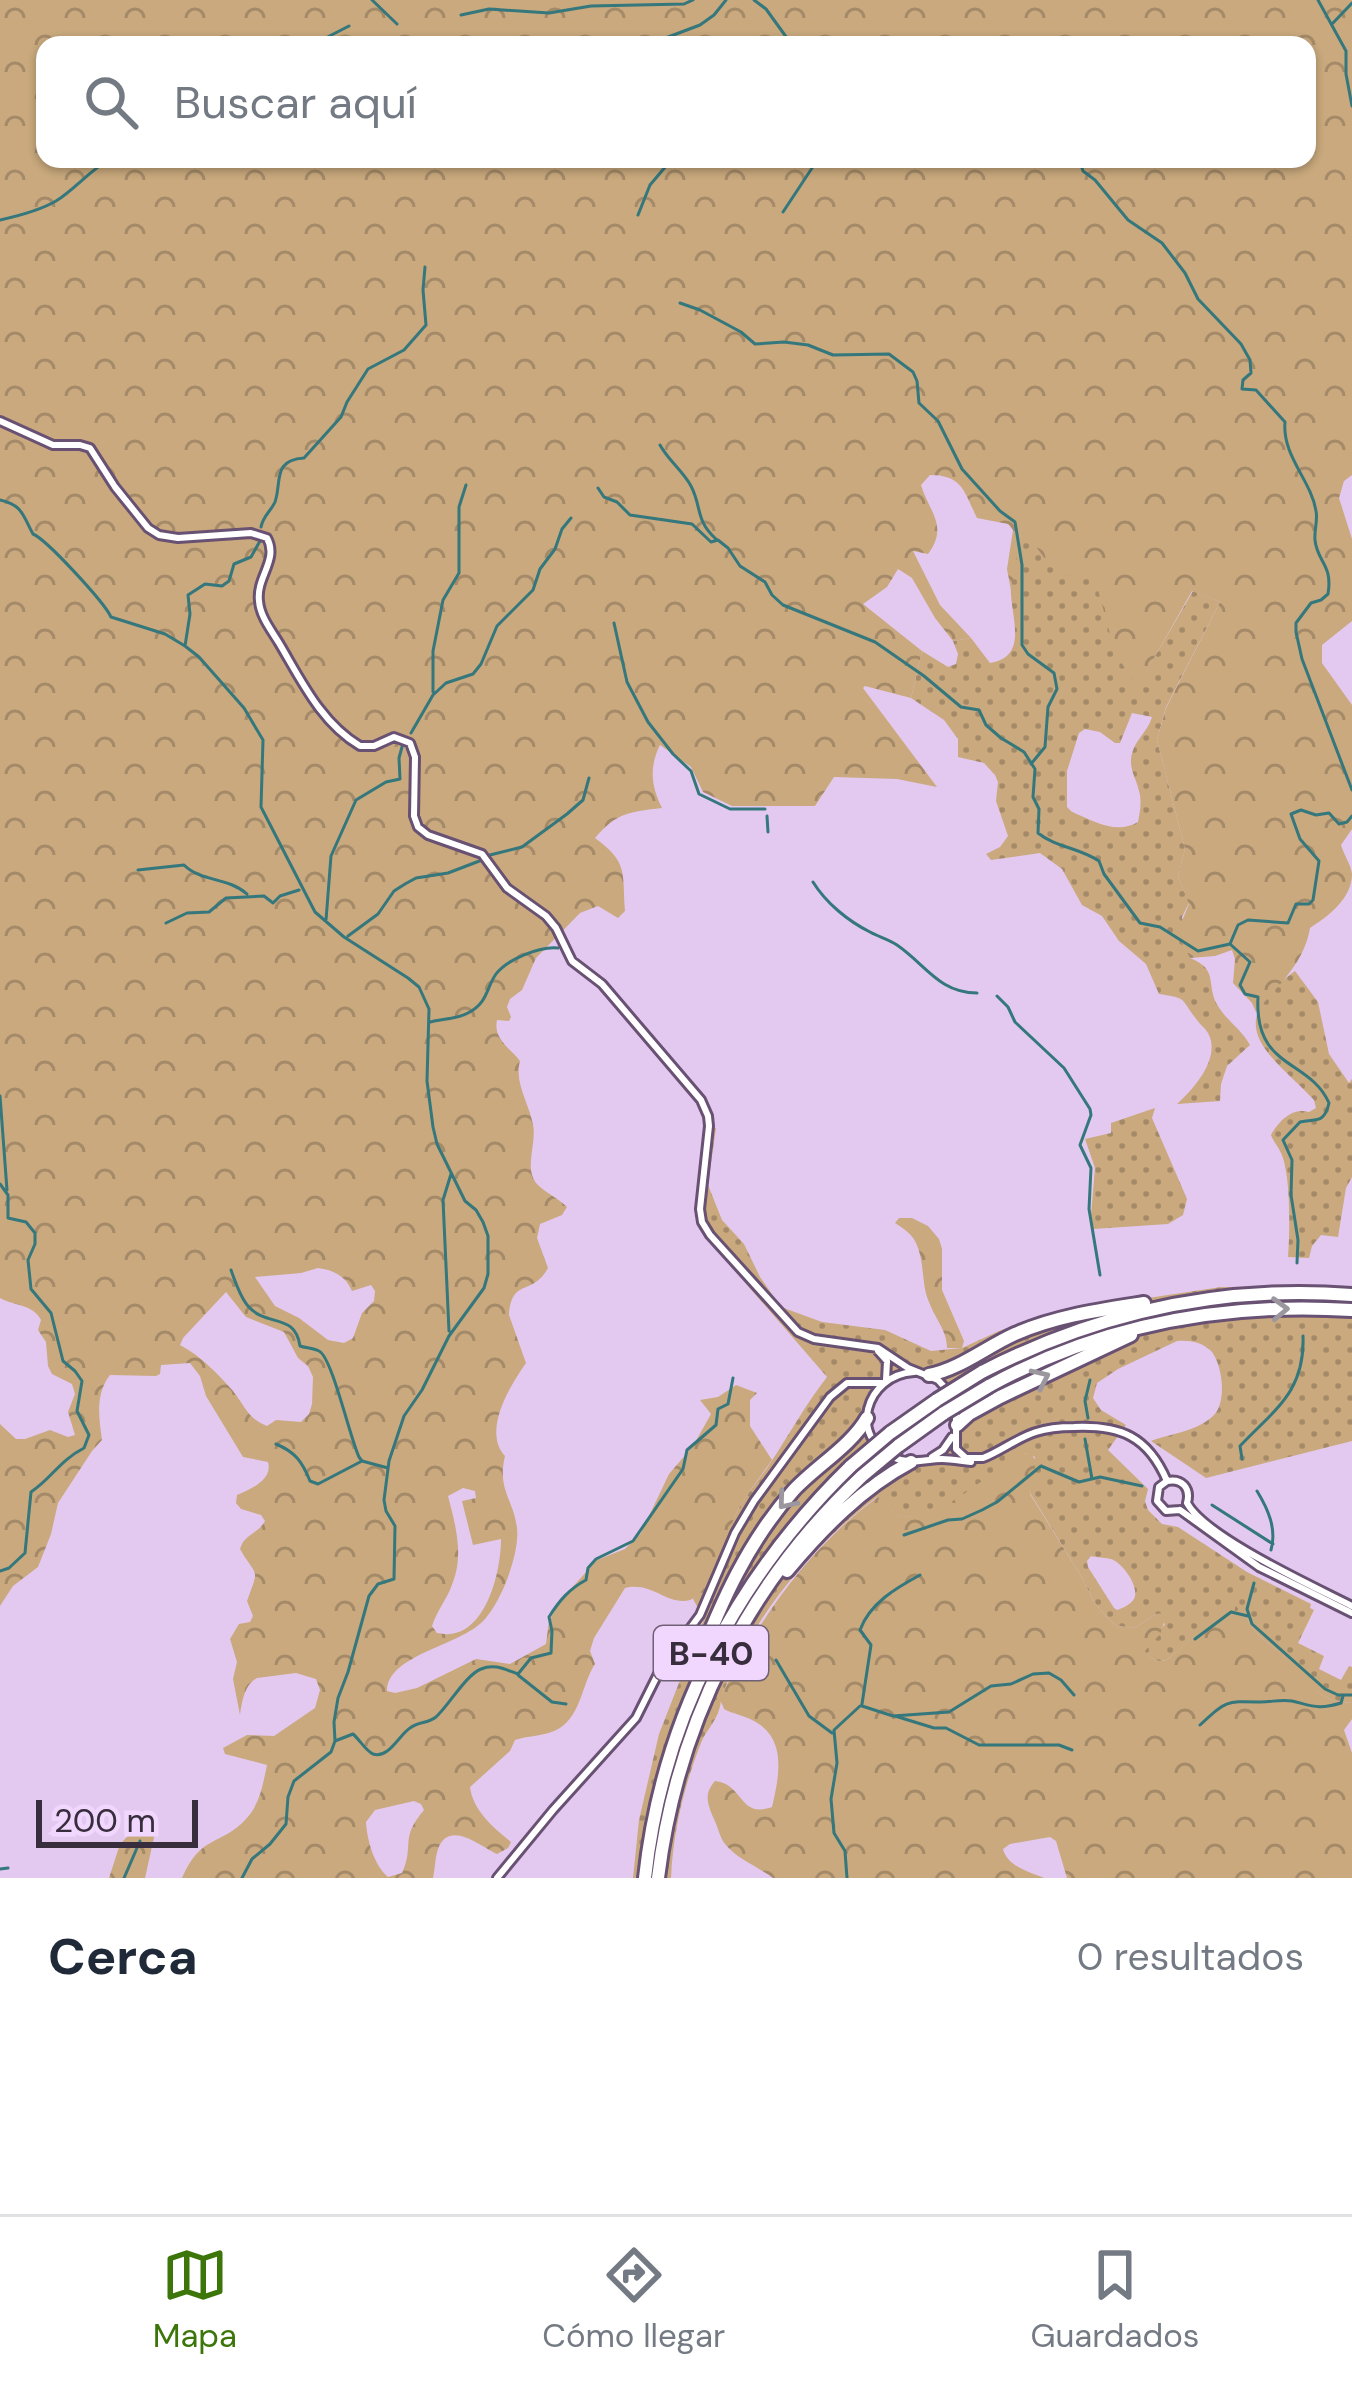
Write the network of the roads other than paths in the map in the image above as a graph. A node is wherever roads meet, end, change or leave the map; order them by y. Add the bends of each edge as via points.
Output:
1 (0, 421) edge
2 (1352, 1295) edge
3 (1352, 1310) edge
4 (1175, 1311) junction
5 (868, 1346) junction
6 (923, 1373) junction
7 (884, 1382) junction
8 (859, 1383) junction
9 (870, 1400) junction
10 (941, 1406) junction
11 (867, 1418) junction
12 (955, 1429) junction
13 (982, 1458) junction
14 (926, 1459) junction
15 (911, 1462) junction
16 (1167, 1481) junction
17 (1187, 1503) junction
18 (1180, 1510) junction
19 (1352, 1609) edge
20 (687, 1723) junction
21 (497, 1878) edge
22 (645, 1878) edge
23 (658, 1878) edge

1 - 5 street via 53,446 90,448 154,533 267,538 272,553 260,609 318,707 360,746 394,737 410,743 418,827 479,852 504,885 546,916 572,961 612,995 701,1100 709,1126 700,1209 710,1235 798,1332
2 - 4 highway, B-40 via 1205,1296
4 -> 3 highway, B-40
4 - 6 highway via 1103,1309 1050,1321
4 - 10 highway, B-40, bridge
4 - 10 highway, B-40, bridge via 1067,1334 982,1372
12 -> 4 highway via 982,1406
5 - 6 street
5 - 7 street via 887,1361
6 - 7 street
6 - 12 street via 952,1395
7 - 8 street
7 - 9 street
8 - 9 street
8 - 21 street via 834,1392 754,1501 700,1615 636,1718
9 - 11 street
10 - 20 highway, B-40, bridge via 801,1517 705,1664
11 - 15 street via 881,1450
11 -> 20 highway via 795,1490 746,1556 686,1696
12 - 13 street via 960,1455
12 - 14 street
13 - 14 street
13 - 16 street via 1040,1431 1102,1426 1141,1442
14 - 15 street
15 - 20 highway via 837,1517 784,1574
16 - 17 street via 1192,1492
16 - 18 street via 1157,1501 1166,1511
17 - 18 street
17 - 19 street via 1256,1556
18 - 19 street via 1255,1564
20 - 22 highway, B-40 via 658,1798
20 - 23 highway, B-40

